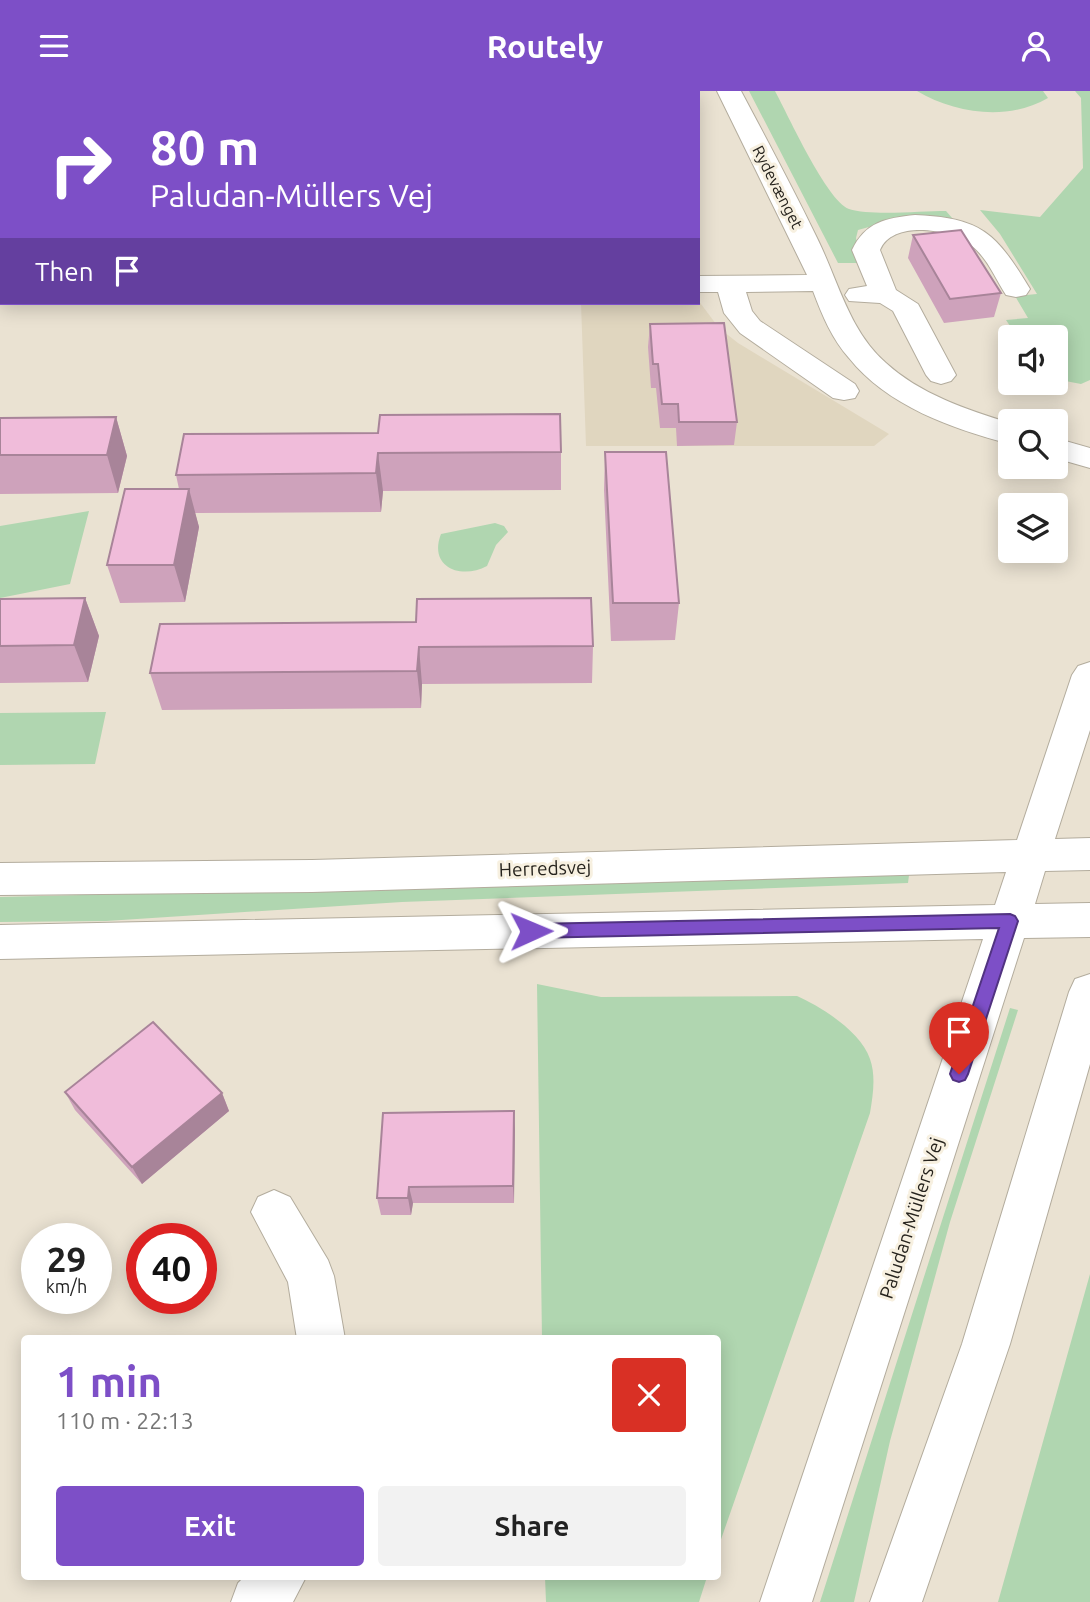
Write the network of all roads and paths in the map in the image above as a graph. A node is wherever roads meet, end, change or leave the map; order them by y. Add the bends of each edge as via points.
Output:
1 (729, 91) edge
2 (700, 284) edge
3 (730, 284) junction
4 (1016, 289) dead end
5 (827, 290) junction
6 (884, 294) junction
7 (941, 375) dead end
8 (844, 391) dead end
9 (998, 430) edge
10 (1068, 452) edge
11 (1090, 458) edge
12 (1090, 675) edge
13 (1032, 854) junction
14 (1090, 854) edge
15 (0, 879) edge
16 (1090, 920) edge
17 (1010, 921) junction
18 (0, 942) edge
19 (1090, 992) edge
20 (274, 1212) dead end
21 (320, 1335) edge
22 (277, 1580) edge
23 (257, 1602) edge
24 (786, 1602) edge
25 (896, 1602) edge

1 - 5 street, Rydevænget
2 - 3 street
3 - 5 street
3 - 8 street via 738,313 750,327
4 - 6 street via 992,251 966,230 910,223 891,226 866,243
5 - 6 street
5 - 9 street, Rydevænget via 846,333 861,353 902,388 945,412
6 - 7 street via 908,310
10 - 11 street
12 - 13 street, Paludan-Müllers Vej
13 - 14 street, Herredsvej
13 - 15 street, Herredsvej via 312,876
13 - 17 street, Paludan-Müllers Vej
16 - 17 street
17 - 18 street
17 - 24 street, Paludan-Müllers Vej
19 - 25 street via 986,1343
20 - 21 street via 311,1276
22 - 23 street

